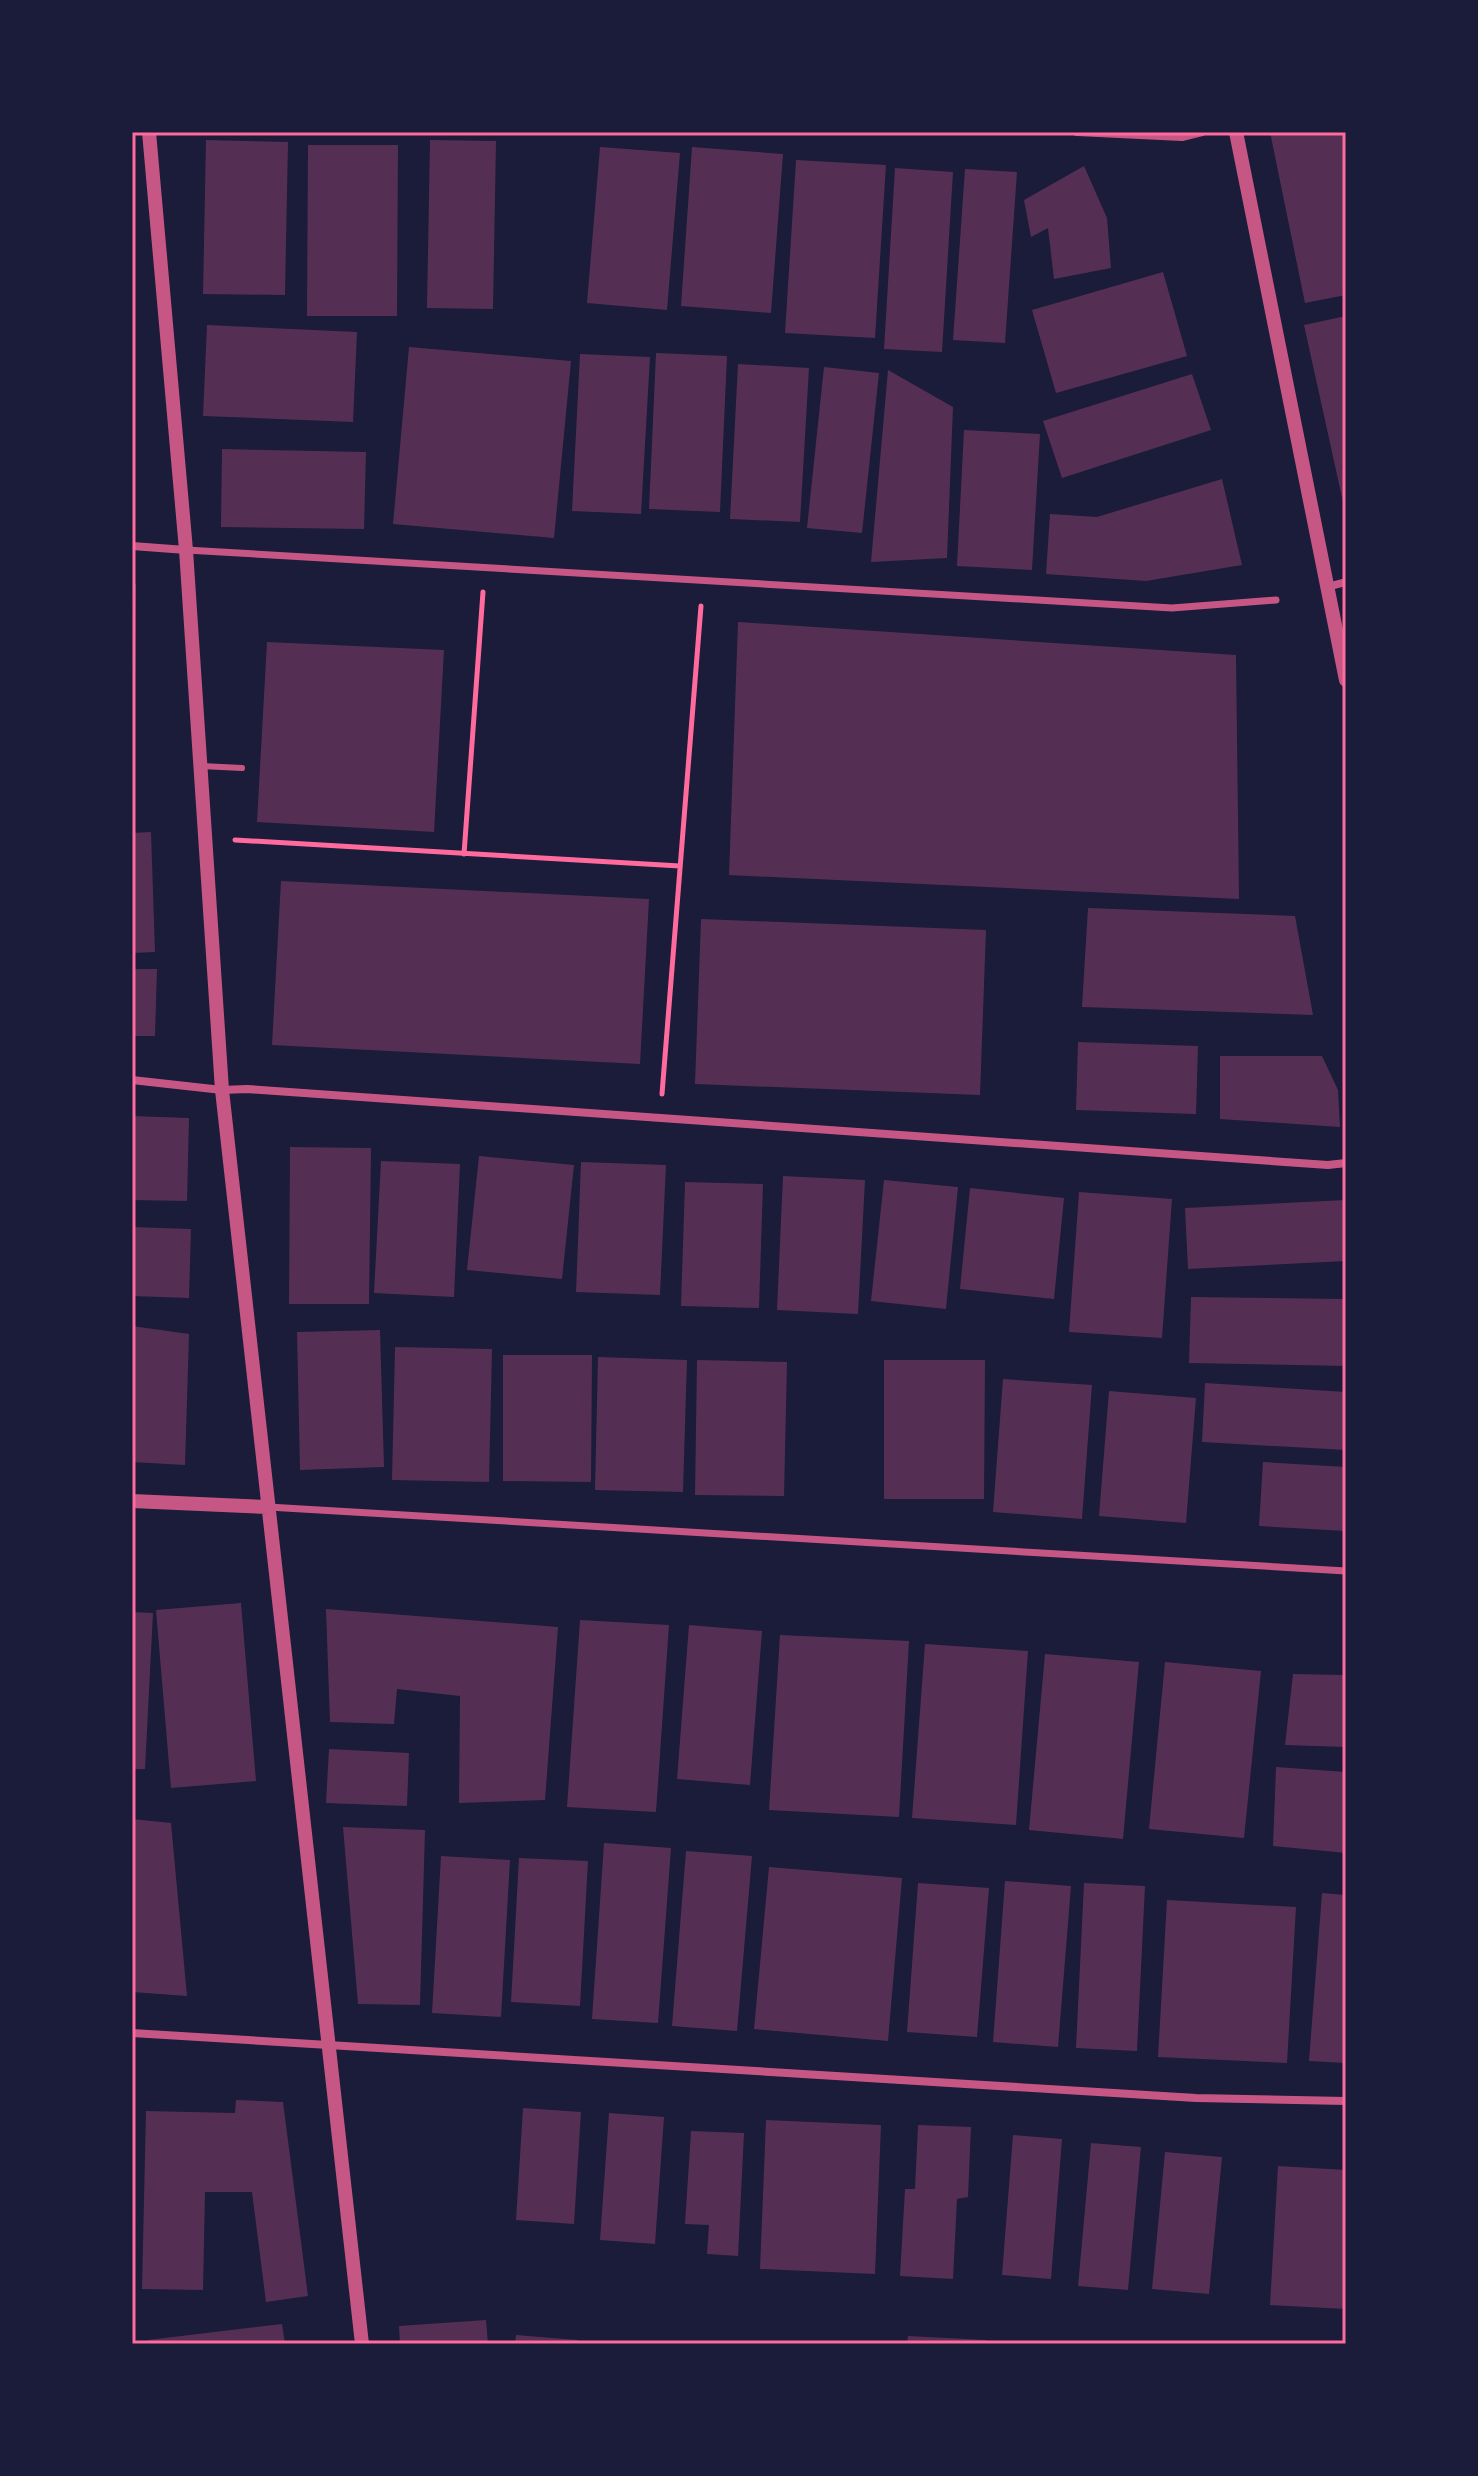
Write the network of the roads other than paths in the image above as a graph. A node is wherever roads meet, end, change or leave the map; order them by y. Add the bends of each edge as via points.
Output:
1 (149, 132) edge
2 (1077, 132) edge
3 (1202, 132) edge
4 (1236, 132) edge
5 (132, 546) edge
6 (186, 550) junction
7 (1346, 582) edge
8 (1327, 587) junction
9 (1276, 600) dead end
10 (1346, 680) edge
11 (201, 766) junction
12 (242, 768) dead end
13 (132, 1080) edge
14 (222, 1090) junction
15 (1346, 1163) edge
16 (132, 1501) edge
17 (268, 1507) junction
18 (1346, 1571) edge
19 (132, 2033) edge
20 (329, 2044) junction
21 (1346, 2101) edge
22 (362, 2344) edge

1 - 6 street
2 - 3 street via 1182,137
4 - 8 street
5 - 6 street
6 - 9 street via 1172,608
6 - 11 street
7 - 8 street
8 - 10 street
11 - 12 lane
11 - 14 street
13 - 14 street
14 - 15 street
14 - 17 street
16 - 17 street
17 - 18 street
17 - 20 street
19 - 20 street
20 - 21 street via 1196,2098
20 - 22 street

